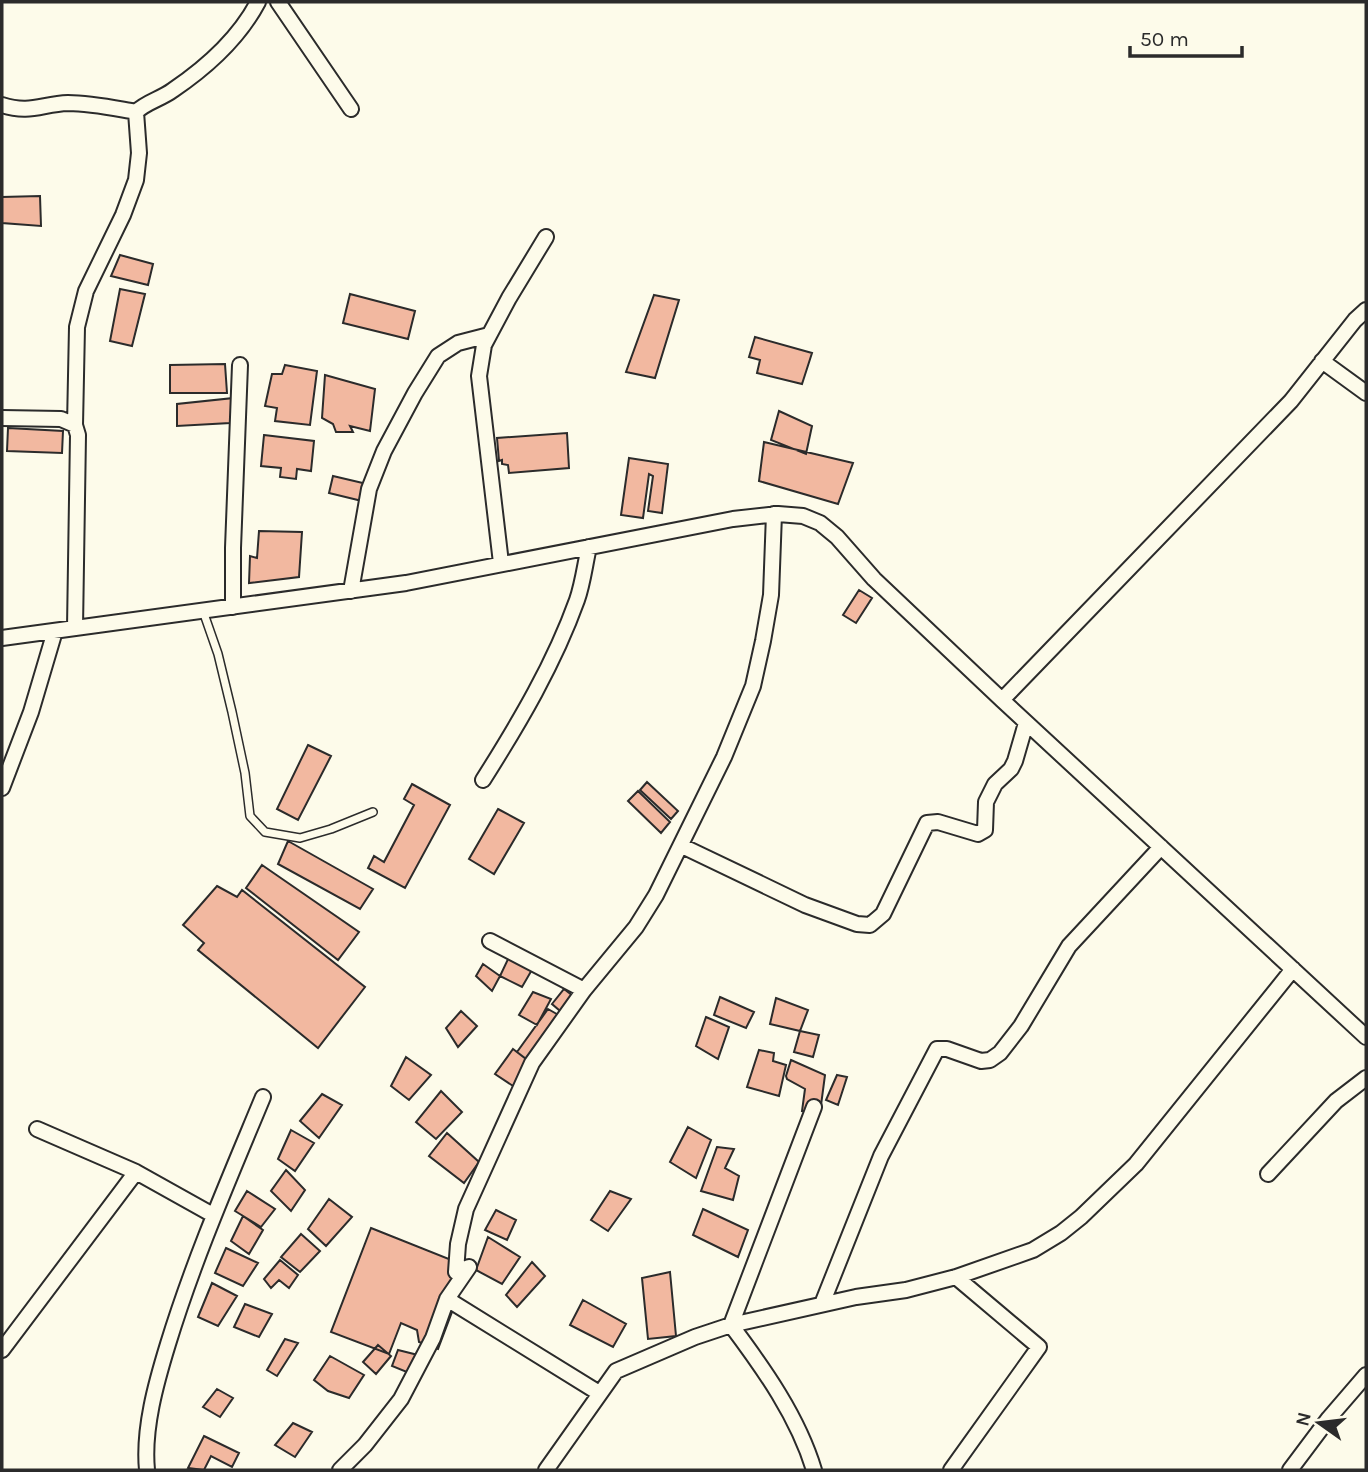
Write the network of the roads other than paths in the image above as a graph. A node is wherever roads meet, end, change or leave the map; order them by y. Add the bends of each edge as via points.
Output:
1 (258, 2) edge
2 (278, 2) edge
3 (2, 106) edge
4 (351, 109) dead end
5 (136, 112) junction
6 (546, 237) dead end
7 (1366, 310) edge
8 (489, 335) junction
9 (1322, 360) junction
10 (240, 365) dead end
11 (1366, 393) edge
12 (2, 418) edge
13 (75, 425) junction
14 (774, 514) junction
15 (589, 547) junction
16 (501, 564) junction
17 (351, 591) junction
18 (233, 607) junction
19 (203, 611) junction
20 (75, 628) junction
21 (55, 631) junction
22 (2, 638) edge
23 (1002, 700) junction
24 (1026, 723) junction
25 (482, 780) dead end
26 (2, 788) edge
27 (373, 812) dead end
28 (682, 846) junction
29 (1161, 847) junction
30 (490, 941) dead end
31 (1293, 970) junction
32 (584, 990) junction
33 (1366, 1037) edge
34 (1366, 1078) edge
35 (263, 1097) dead end
36 (814, 1107) dead end
37 (37, 1129) dead end
38 (136, 1172) junction
39 (1268, 1174) dead end
40 (213, 1215) junction
41 (956, 1277) junction
42 (447, 1299) junction
43 (822, 1304) junction
44 (731, 1325) junction
45 (2, 1350) edge
46 (1366, 1375) edge
47 (599, 1392) junction
48 (147, 1470) edge
49 (340, 1470) edge
50 (546, 1470) edge
51 (814, 1470) edge
52 (951, 1470) edge
53 (1290, 1470) edge

1 - 5 street via 240,32 206,64
2 - 4 street
3 - 5 street via 32,111 67,103 94,104
5 - 13 street via 136,180 86,291 77,327
6 - 8 street
7 - 9 street
8 - 16 street via 479,376
8 - 17 street via 458,343 438,356 390,439 369,489
9 - 11 street
9 - 23 street via 1291,401
10 - 18 street
12 - 13 street via 61,419
13 - 20 street
14 - 15 street
14 - 23 street via 803,516 838,537 874,579
14 - 28 street via 771,595 753,686
15 - 16 street
15 - 25 street via 578,597 545,672
16 - 17 street
17 - 18 street
18 - 19 street
19 - 20 street
19 - 27 lane via 232,712 250,816 265,832 300,838
20 - 21 street
21 - 22 street
21 - 26 street
23 - 24 street
24 - 28 street via 1011,769 995,784 986,802 985,830 978,834 927,823 883,914 870,925 805,905
24 - 29 street
28 - 32 street via 636,927
29 - 31 street
29 - 43 street via 1069,946 1000,1053 981,1061 937,1049 881,1156
30 - 32 street
31 - 33 street
31 - 41 street via 1136,1164 1107,1193 1033,1250
32 - 42 street via 532,1063 482,1171 458,1244 456,1272 469,1267
34 - 39 street via 1336,1101
35 - 40 street
36 - 44 street
37 - 38 street
38 - 40 street
38 - 45 street
40 - 48 street via 160,1371 150,1420
41 - 43 street
41 - 52 street via 1039,1347
42 - 47 street
42 - 49 street via 433,1338 401,1399
43 - 44 street
44 - 47 street via 616,1371
44 - 51 street via 788,1410
46 - 53 street
47 - 50 street

